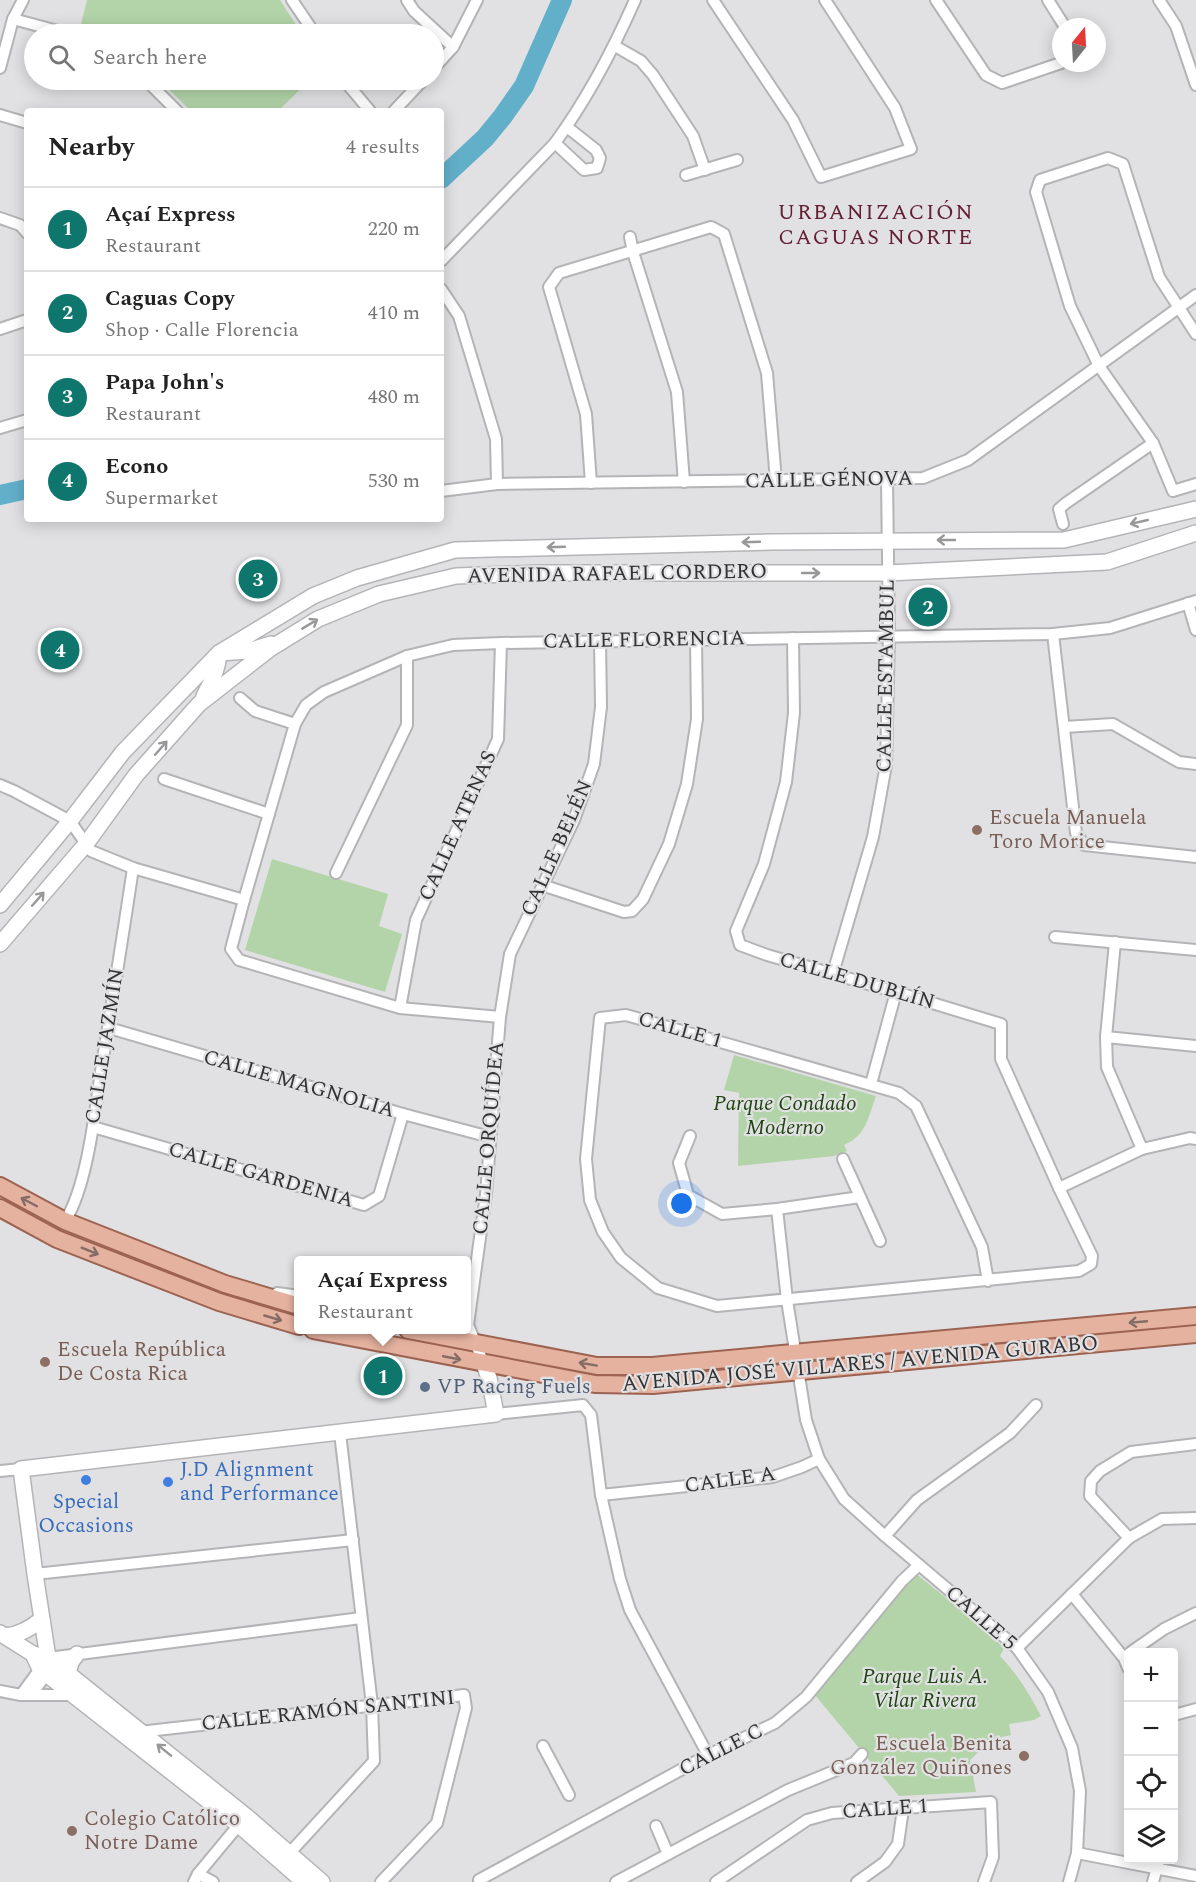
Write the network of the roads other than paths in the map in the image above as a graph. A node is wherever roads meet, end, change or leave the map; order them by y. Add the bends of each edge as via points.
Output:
1 (23, 0) edge
2 (292, 0) edge
3 (407, 0) edge
4 (477, 0) edge
5 (635, 0) edge
6 (713, 0) edge
7 (825, 0) edge
8 (936, 0) edge
9 (1048, 0) edge
10 (1159, 0) edge
11 (1059, 18) edge
12 (12, 19) junction
13 (31, 24) edge
14 (308, 24) edge
15 (428, 24) edge
16 (444, 39) edge
17 (615, 46) junction
18 (453, 47) junction
19 (444, 57) edge
20 (1052, 66) edge
21 (0, 68) edge
22 (1196, 84) edge
23 (156, 90) edge
24 (352, 90) edge
25 (414, 90) edge
26 (174, 108) edge
27 (367, 108) edge
28 (397, 108) edge
29 (0, 115) edge
30 (24, 122) edge
31 (567, 127) junction
32 (555, 143) junction
33 (737, 160) dead end
34 (705, 170) junction
35 (686, 175) dead end
36 (0, 218) edge
37 (24, 230) edge
38 (630, 237) dead end
39 (633, 252) junction
40 (444, 258) edge
41 (444, 294) edge
42 (1196, 295) edge
43 (1178, 309) junction
44 (24, 321) edge
45 (0, 329) edge
46 (1196, 334) edge
47 (1099, 366) junction
48 (24, 421) edge
49 (0, 428) edge
50 (1152, 443) junction
51 (887, 479) junction
52 (776, 481) junction
53 (684, 482) junction
54 (591, 483) junction
55 (497, 484) junction
56 (1196, 484) edge
57 (444, 491) edge
58 (1196, 509) edge
59 (1063, 524) dead end
60 (1196, 533) edge
61 (888, 540) junction
62 (888, 573) junction
63 (1192, 602) edge
64 (1196, 630) edge
65 (1053, 634) junction
66 (890, 636) junction
67 (793, 638) junction
68 (696, 639) junction
69 (284, 640) junction
70 (600, 641) junction
71 (501, 643) junction
72 (219, 653) junction
73 (407, 656) junction
74 (240, 698) dead end
75 (199, 704) junction
76 (296, 724) junction
77 (1064, 727) junction
78 (1196, 764) edge
79 (164, 779) dead end
80 (0, 785) edge
81 (269, 814) junction
82 (70, 821) junction
83 (86, 844) junction
84 (1196, 857) edge
85 (133, 868) junction
86 (336, 873) dead end
87 (542, 885) junction
88 (244, 900) junction
89 (0, 905) edge
90 (1055, 937) dead end
91 (1115, 942) junction
92 (0, 944) edge
93 (1196, 950) edge
94 (834, 973) junction
95 (897, 992) junction
96 (400, 1008) junction
97 (500, 1017) junction
98 (109, 1028) junction
99 (1106, 1037) junction
100 (1196, 1046) edge
101 (871, 1084) junction
102 (403, 1114) junction
103 (93, 1127) junction
104 (690, 1136) dead end
105 (490, 1137) junction
106 (1196, 1139) edge
107 (1142, 1149) junction
108 (843, 1159) dead end
109 (0, 1186) edge
110 (1059, 1188) junction
111 (860, 1197) junction
112 (0, 1208) edge
113 (777, 1209) junction
114 (68, 1218) junction
115 (880, 1241) dead end
116 (1064, 1273) joint
117 (988, 1281) junction
118 (294, 1295) edge
119 (471, 1297) edge
120 (787, 1300) junction
121 (294, 1305) edge
122 (1196, 1316) edge
123 (294, 1324) edge
124 (337, 1334) edge
125 (432, 1334) edge
126 (471, 1334) edge
127 (1196, 1334) edge
128 (475, 1343) junction
129 (796, 1354) junction
130 (484, 1364) junction
131 (799, 1373) junction
132 (1036, 1405) dead end
133 (496, 1414) junction
134 (340, 1433) junction
135 (1196, 1444) edge
136 (819, 1459) junction
137 (21, 1469) junction
138 (0, 1471) edge
139 (601, 1496) junction
140 (1196, 1518) edge
141 (885, 1536) junction
142 (1129, 1538) junction
143 (353, 1540) junction
144 (919, 1565) junction
145 (35, 1574) junction
146 (1072, 1594) junction
147 (1196, 1613) edge
148 (361, 1618) junction
149 (42, 1619) junction
150 (3, 1634) edge
151 (1017, 1648) junction
152 (1140, 1648) edge
153 (1124, 1653) edge
154 (77, 1654) junction
155 (50, 1664) junction
156 (68, 1674) junction
157 (0, 1691) edge
158 (26, 1695) junction
159 (74, 1695) junction
160 (372, 1705) junction
161 (1196, 1709) edge
162 (1178, 1714) edge
163 (141, 1732) junction
164 (124, 1734) junction
165 (543, 1746) dead end
166 (862, 1754) dead end
167 (708, 1755) junction
168 (569, 1795) dead end
169 (903, 1809) junction
170 (243, 1820) junction
171 (656, 1826) dead end
172 (1077, 1853) junction
173 (668, 1854) junction
174 (286, 1857) junction
175 (1124, 1859) edge
176 (1158, 1864) edge
177 (1196, 1876) edge
178 (196, 1878) edge
179 (479, 1880) dead end
180 (213, 1882) edge
181 (304, 1882) edge
182 (322, 1882) edge
183 (381, 1882) edge
184 (616, 1882) edge
185 (716, 1882) edge
186 (857, 1882) edge
187 (984, 1882) edge
188 (1069, 1882) edge
189 (1154, 1882) edge

1 - 12 street
2 - 14 street
3 - 15 street
4 - 18 street
5 - 17 street
6 - 7 street via 793,120 820,177 911,149 895,108
8 - 20 street via 986,75 1002,83
9 - 11 street
10 - 22 street via 1176,26
12 - 13 street
12 - 21 street
16 - 18 street
17 - 31 street
17 - 34 street via 641,61 652,75 693,135
18 - 19 street
23 - 26 street
24 - 27 street
25 - 28 street
29 - 30 street
31 - 32 street
31 - 32 street via 596,150 600,158 597,168 584,170
32 - 40 street
33 - 34 street
34 - 35 street
36 - 37 street
38 - 39 street
39 - 52 street via 711,227 724,234 767,373
39 - 53 street via 677,392
39 - 54 street via 559,273 549,287 586,414
41 - 55 street via 459,316 496,440
42 - 43 street, CALLE GÉNOVA
43 - 46 street
43 - 47 street, CALLE GÉNOVA
43 - 47 street via 1159,277 1123,164 1108,158 1040,180 1035,192 1070,306
44 - 45 street
47 - 50 street
47 - 51 street, CALLE GÉNOVA via 968,460 923,478
48 - 49 street
50 - 56 street via 1173,491
50 - 59 street via 1059,509
51 - 52 street, CALLE GÉNOVA
51 - 61 street, CALLE ESTAMBUL
52 - 53 street, CALLE GÉNOVA
53 - 54 street, CALLE GÉNOVA
54 - 55 street, CALLE GÉNOVA
55 - 57 street, CALLE GÉNOVA
58 -> 61 main road, AVENIDA RAFAEL CORDERO via 1064,540
60 - 62 main road, AVENIDA RAFAEL CORDERO via 1107,562
61 - 62 street, CALLE ESTAMBUL
61 -> 72 main road, AVENIDA RAFAEL CORDERO via 455,550 357,578 313,596
62 - 66 street, CALLE ESTAMBUL
69 -> 62 main road, AVENIDA RAFAEL CORDERO via 318,619 379,594 456,576
63 - 64 street
63 - 65 street, CALLE FLORENCIA via 1110,628
65 - 66 street, CALLE FLORENCIA
65 - 77 street
66 - 67 street, CALLE FLORENCIA
66 - 94 street, CALLE ESTAMBUL via 886,765 873,837
67 - 68 street, CALLE FLORENCIA
67 - 94 street, CALLE DUBLÍN via 794,713 786,782 764,864 735,931 740,945
68 - 70 street, CALLE FLORENCIA
68 - 87 street via 697,718 687,784 669,844 643,899 632,911 624,912
69 - 72 main road via 248,651
69 - 75 main road, AVENIDA RAFAEL CORDERO
70 - 71 street, CALLE FLORENCIA
70 - 87 street, CALLE BELÉN via 601,707 594,764 574,820
71 - 73 street, CALLE FLORENCIA via 453,645
71 - 96 street, CALLE ATENAS via 498,740 416,920
72 - 75 main road via 213,679
72 - 82 main road, AVENIDA RAFAEL CORDERO via 123,752
73 - 76 street, CALLE FLORENCIA via 324,692 306,705
73 - 86 street via 407,725
74 - 76 street via 255,711
83 -> 75 main road, AVENIDA RAFAEL CORDERO via 136,775
76 - 81 street, CALLE FLORENCIA
77 - 78 street via 1113,724 1179,762
77 - 84 street via 1076,833 1084,845
79 - 81 street
80 - 82 street
81 - 88 street, CALLE FLORENCIA
82 - 83 street
82 - 89 main road, AVENIDA RAFAEL CORDERO
83 - 85 street via 92,851
92 -> 83 main road, AVENIDA RAFAEL CORDERO
85 - 88 street
85 - 98 street, CALLE JAZMÍN
87 - 97 street, CALLE BELÉN via 510,954
88 - 96 street, CALLE FLORENCIA via 231,949 238,960
90 - 91 street
91 - 93 street
91 - 99 street
94 - 95 street, CALLE DUBLÍN
95 - 101 street
95 - 110 street, CALLE DUBLÍN via 1001,1024 1000,1059
96 - 97 street, CALLE FLORENCIA
97 - 105 street, CALLE ORQUÍDEA
98 - 102 street, CALLE MAGNOLIA
98 - 103 street, CALLE JAZMÍN
99 - 100 street
99 - 107 street via 1107,1067
101 - 117 street, CALLE 1 via 899,1093 916,1106 982,1247
101 - 120 street, CALLE 1 via 626,1015 600,1018 586,1159 590,1200 603,1232 621,1258 658,1288 717,1306
102 - 103 street, CALLE GARDENIA via 379,1196 364,1205
102 - 105 street, CALLE MAGNOLIA
103 - 114 street, CALLE JAZMÍN
104 - 113 street via 679,1164 688,1196 722,1214
105 - 119 street, CALLE ORQUÍDEA
106 - 107 street
107 - 110 street
108 - 111 street
114 -> 109 main road
110 - 116 street, CALLE DUBLÍN via 1092,1256 1091,1264
111 - 113 street
111 - 115 street
112 -> 123 main road via 57,1239 219,1302
113 - 120 street
114 - 118 street via 247,1288
114 - 121 main road via 225,1284
116 - 117 street, CALLE 1
117 - 120 street, CALLE 1
120 - 129 street
122 -> 129 main road, AVENIDA JOSÉ VILLARES / AVENIDA GURABO
124 -> 130 main road, AVENIDA JOSÉ VILLARES / AVENIDA GURABO
125 - 128 main road, AVENIDA JOSÉ VILLARES / AVENIDA GURABO
126 - 128 street, CALLE ORQUÍDEA
127 - 131 main road, AVENIDA JOSÉ VILLARES / AVENIDA GURABO
129 -> 128 main road, AVENIDA JOSÉ VILLARES / AVENIDA GURABO via 652,1366 597,1366
128 - 130 street, CALLE ORQUÍDEA
129 - 131 street
130 - 131 main road, AVENIDA JOSÉ VILLARES / AVENIDA GURABO via 604,1385 653,1385
130 - 133 main road
131 - 136 street via 806,1420
132 - 141 street via 1010,1433 917,1500
133 - 134 main road
133 - 139 street via 583,1405 591,1415
134 - 137 main road
134 - 143 street
135 - 142 street via 1131,1452 1091,1481 1090,1496
136 - 139 street, CALLE A via 773,1477
136 - 141 street via 844,1499
137 - 138 street
137 - 145 main road
139 - 167 street via 630,1610
140 - 142 street via 1162,1519
141 - 144 street
142 - 146 street
143 - 145 street
143 - 148 street
144 - 151 street, CALLE 5
144 - 167 street, CALLE C via 806,1697 775,1723
145 - 149 main road
146 - 151 street
146 - 153 street
147 - 152 street via 1164,1629
148 - 154 street
148 - 160 street
149 - 150 main road via 30,1629
149 - 155 main road
150 - 155 main road
151 - 172 street, CALLE 5 via 1048,1692 1072,1748 1080,1791
154 - 155 street
154 - 156 main road
155 - 156 main road
155 - 158 street
155 - 159 main road
156 - 163 main road
157 - 158 street
158 - 159 street
159 - 164 main road
160 - 163 street, CALLE RAMÓN SANTINI
160 - 174 street via 374,1761
160 - 183 street, CALLE RAMÓN SANTINI via 464,1695 466,1708 437,1823
161 - 162 street
163 - 164 street, CALLE RAMÓN SANTINI
170 -> 163 main road
164 - 170 main road
165 - 168 street
166 - 173 street via 854,1763 788,1790
167 - 179 street, CALLE C
169 - 185 street, CALLE 1 via 832,1813 807,1821
169 - 186 street via 898,1844 885,1862
169 - 187 street, CALLE 1 via 991,1802 993,1857
170 - 174 main road
170 - 178 street
171 - 173 street
172 - 175 street
172 - 188 street, CALLE 5
173 - 184 street
174 - 181 main road
174 - 182 main road
176 - 177 street
176 - 189 street
178 - 180 street

